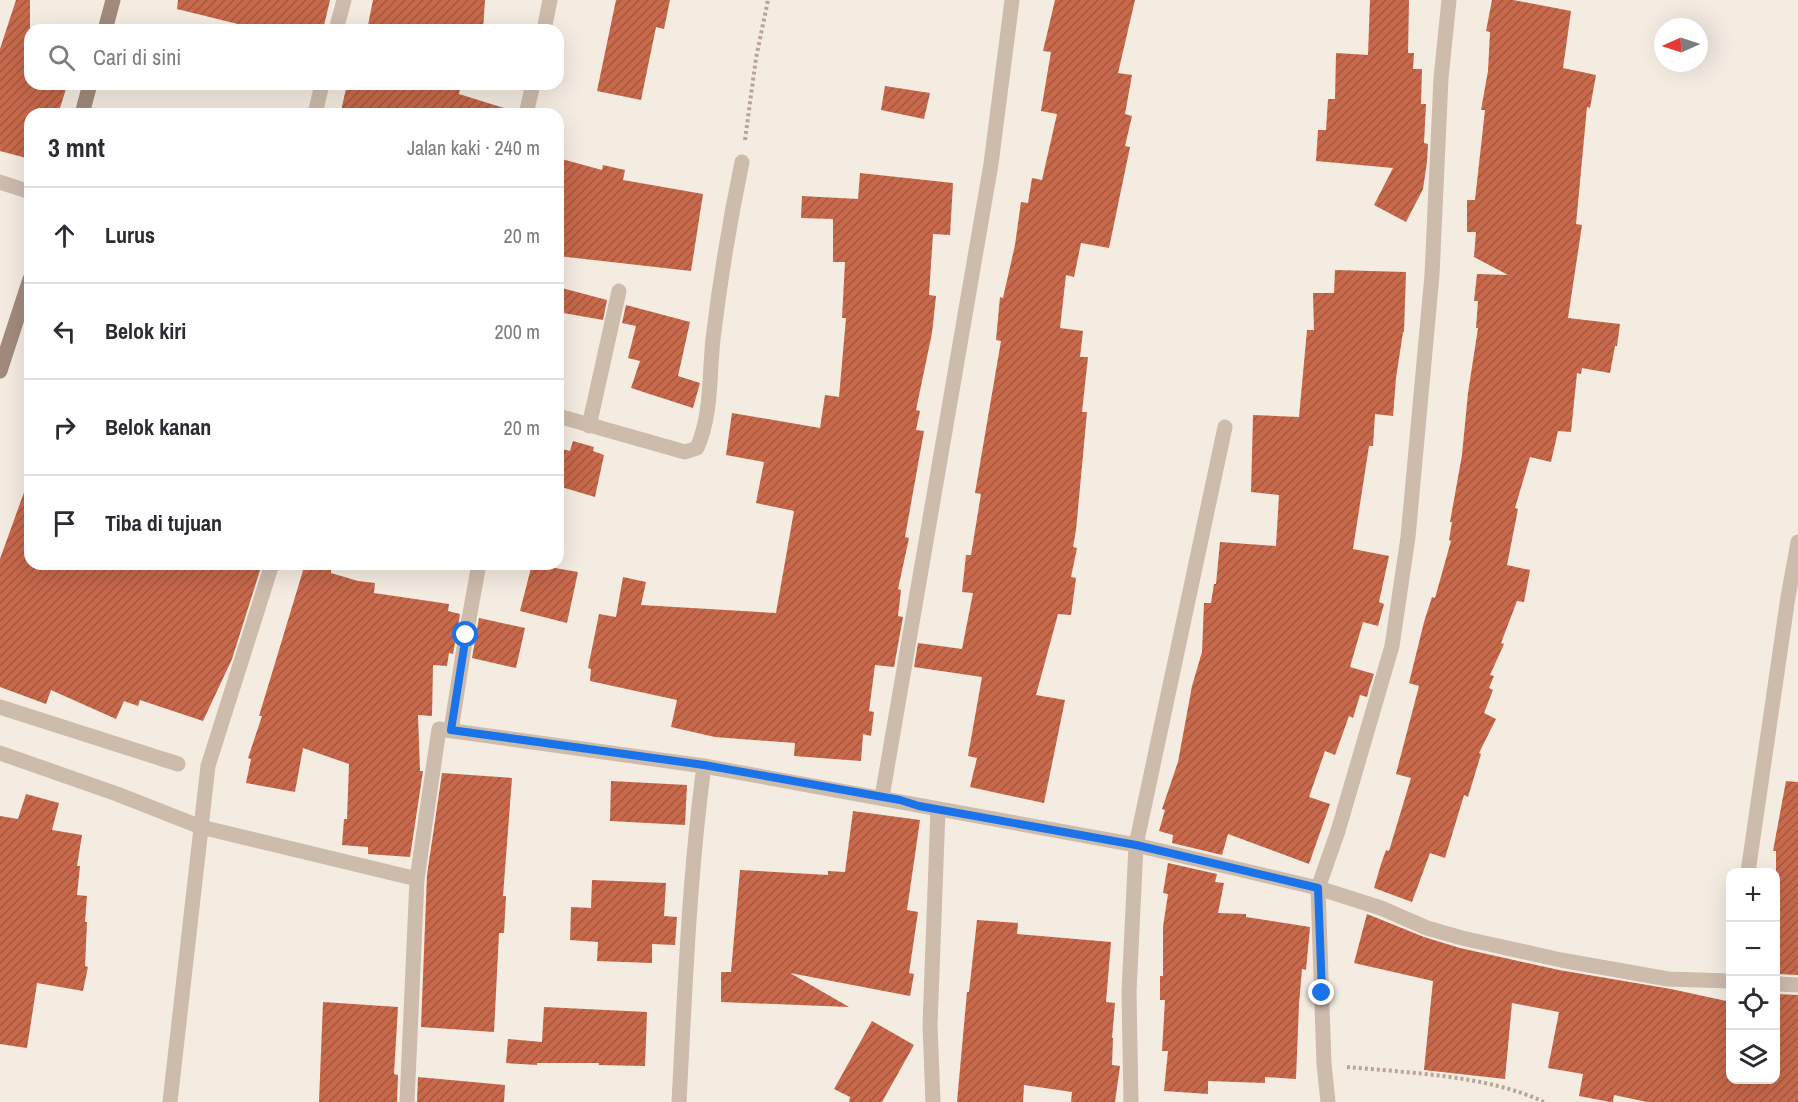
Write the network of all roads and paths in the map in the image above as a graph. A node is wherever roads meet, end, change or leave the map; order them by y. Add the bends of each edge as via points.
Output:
1 (113, 0) edge
2 (344, 0) edge
3 (550, 0) edge
4 (768, 0) edge
5 (1012, 0) edge
6 (1449, 0) edge
7 (107, 24) edge
8 (338, 24) edge
9 (545, 24) edge
10 (88, 90) edge
11 (321, 90) edge
12 (532, 90) edge
13 (84, 108) edge
14 (316, 108) edge
15 (527, 108) edge
16 (742, 162) joint
17 (0, 182) edge
18 (24, 190) edge
19 (619, 291) dead end
20 (24, 297) edge
21 (0, 371) edge
22 (564, 418) edge
23 (589, 426) junction
24 (1225, 427) dead end
25 (1798, 542) edge
26 (270, 570) edge
27 (478, 570) edge
28 (0, 706) edge
29 (451, 730) junction
30 (0, 753) edge
31 (178, 765) dead end
32 (704, 765) junction
33 (882, 797) junction
34 (938, 810) junction
35 (201, 827) junction
36 (1136, 845) junction
37 (1749, 868) edge
38 (417, 879) junction
39 (1318, 888) junction
40 (1726, 981) edge
41 (1780, 984) edge
42 (1798, 985) edge
43 (1324, 1064) junction
44 (170, 1102) edge
45 (407, 1102) edge
46 (679, 1102) edge
47 (933, 1102) edge
48 (1131, 1102) edge
49 (1328, 1102) edge
50 (1544, 1102) edge

1 - 7 main road
2 - 8 street
3 - 9 street
4 - 16 path
5 - 33 street via 989,175
6 - 39 street via 1441,78 1432,275 1408,537 1392,646
10 - 13 main road
11 - 14 street
12 - 15 street
16 - 23 street via 713,339 705,429 698,448 685,452
17 - 18 street
19 - 23 street
20 - 21 main road
22 - 23 street
24 - 36 street
25 - 37 street
26 - 35 street via 208,766
27 - 29 street
28 - 31 street
29 - 32 street
29 - 38 street via 439,729
30 - 35 street
32 - 33 street
32 - 46 street via 692,879
33 - 34 street
34 - 36 street
34 - 47 street via 930,1025
35 - 38 street
35 - 44 street
36 - 39 street
36 - 48 street via 1129,992
38 - 45 street
39 - 40 street via 1462,938 1668,979
39 - 43 street
41 - 42 street
43 - 49 street
43 - 50 path via 1453,1078 1512,1090

